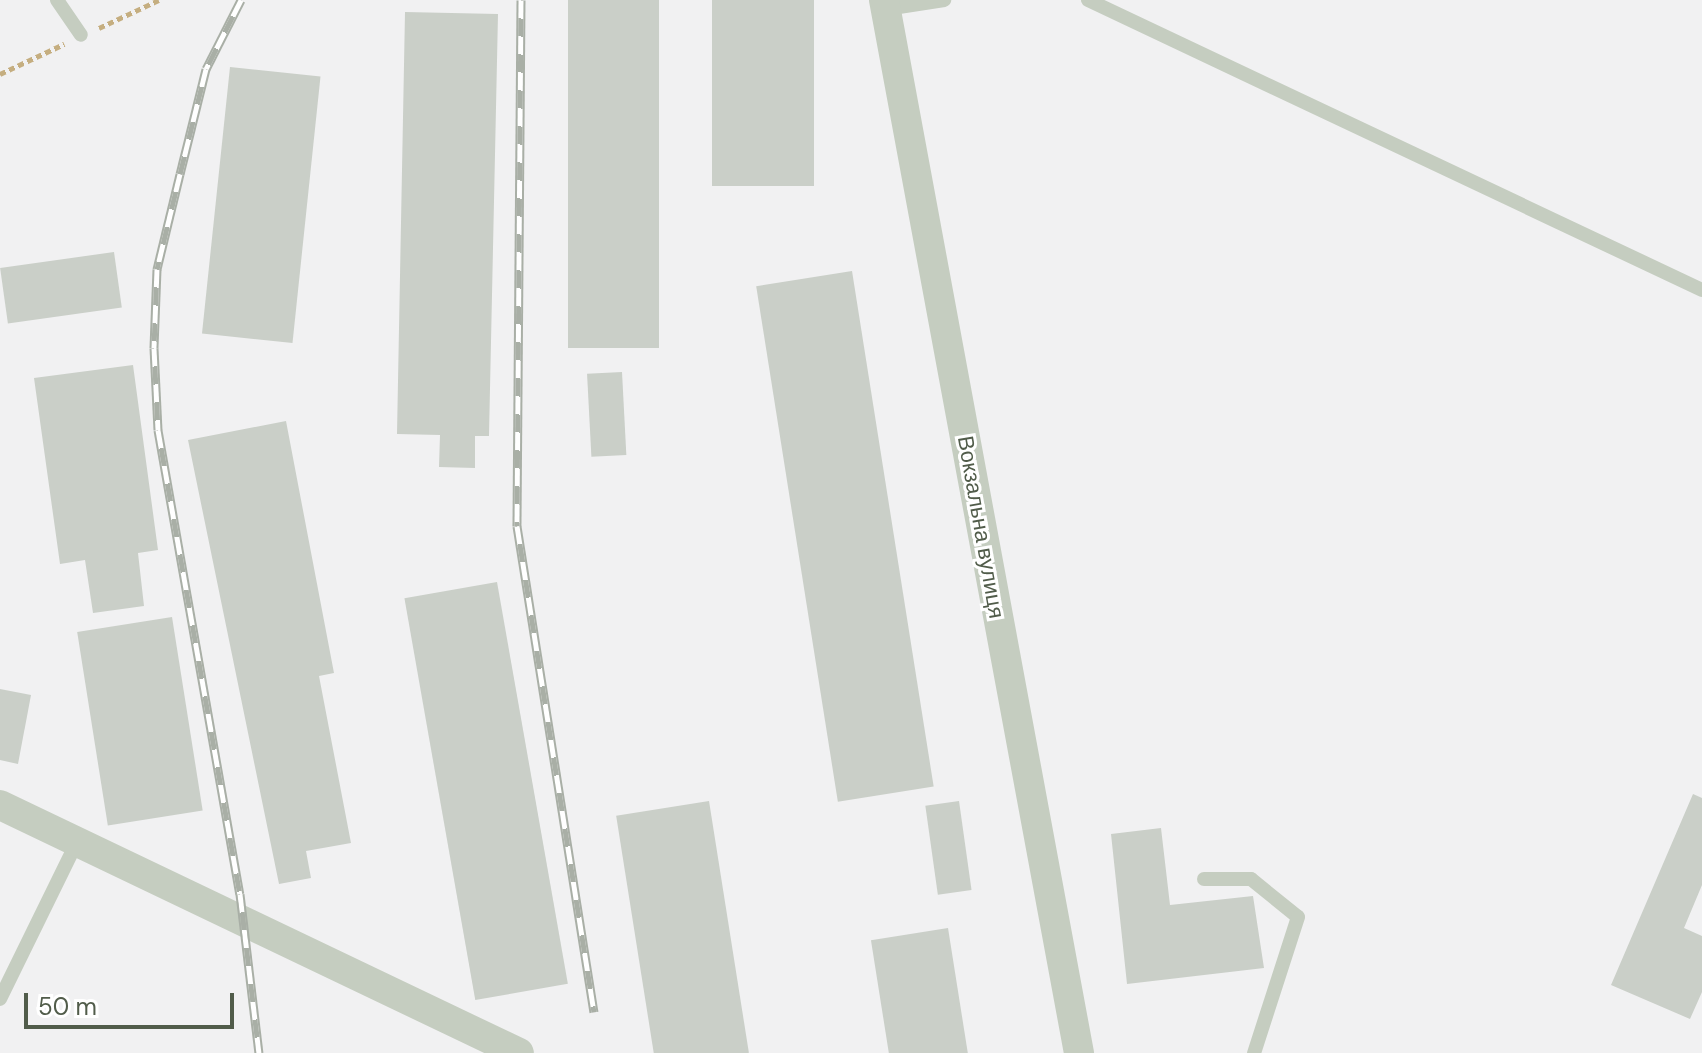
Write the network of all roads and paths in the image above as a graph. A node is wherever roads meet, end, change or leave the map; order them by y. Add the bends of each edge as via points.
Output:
1 (57, 0) edge
2 (944, 0) edge
3 (1088, 0) edge
4 (885, 5) edge
5 (81, 35) dead end
6 (1702, 290) edge
7 (0, 805) edge
8 (76, 844) junction
9 (1204, 879) dead end
10 (0, 999) edge
11 (519, 1053) edge
12 (1079, 1053) edge
13 (1254, 1053) edge

1 - 5 lane
2 - 4 lane
3 - 6 lane
4 - 12 street, Вокзальна вулиця
7 - 8 street
8 - 10 lane
8 - 11 street
9 - 13 lane via 1251,879 1298,917

